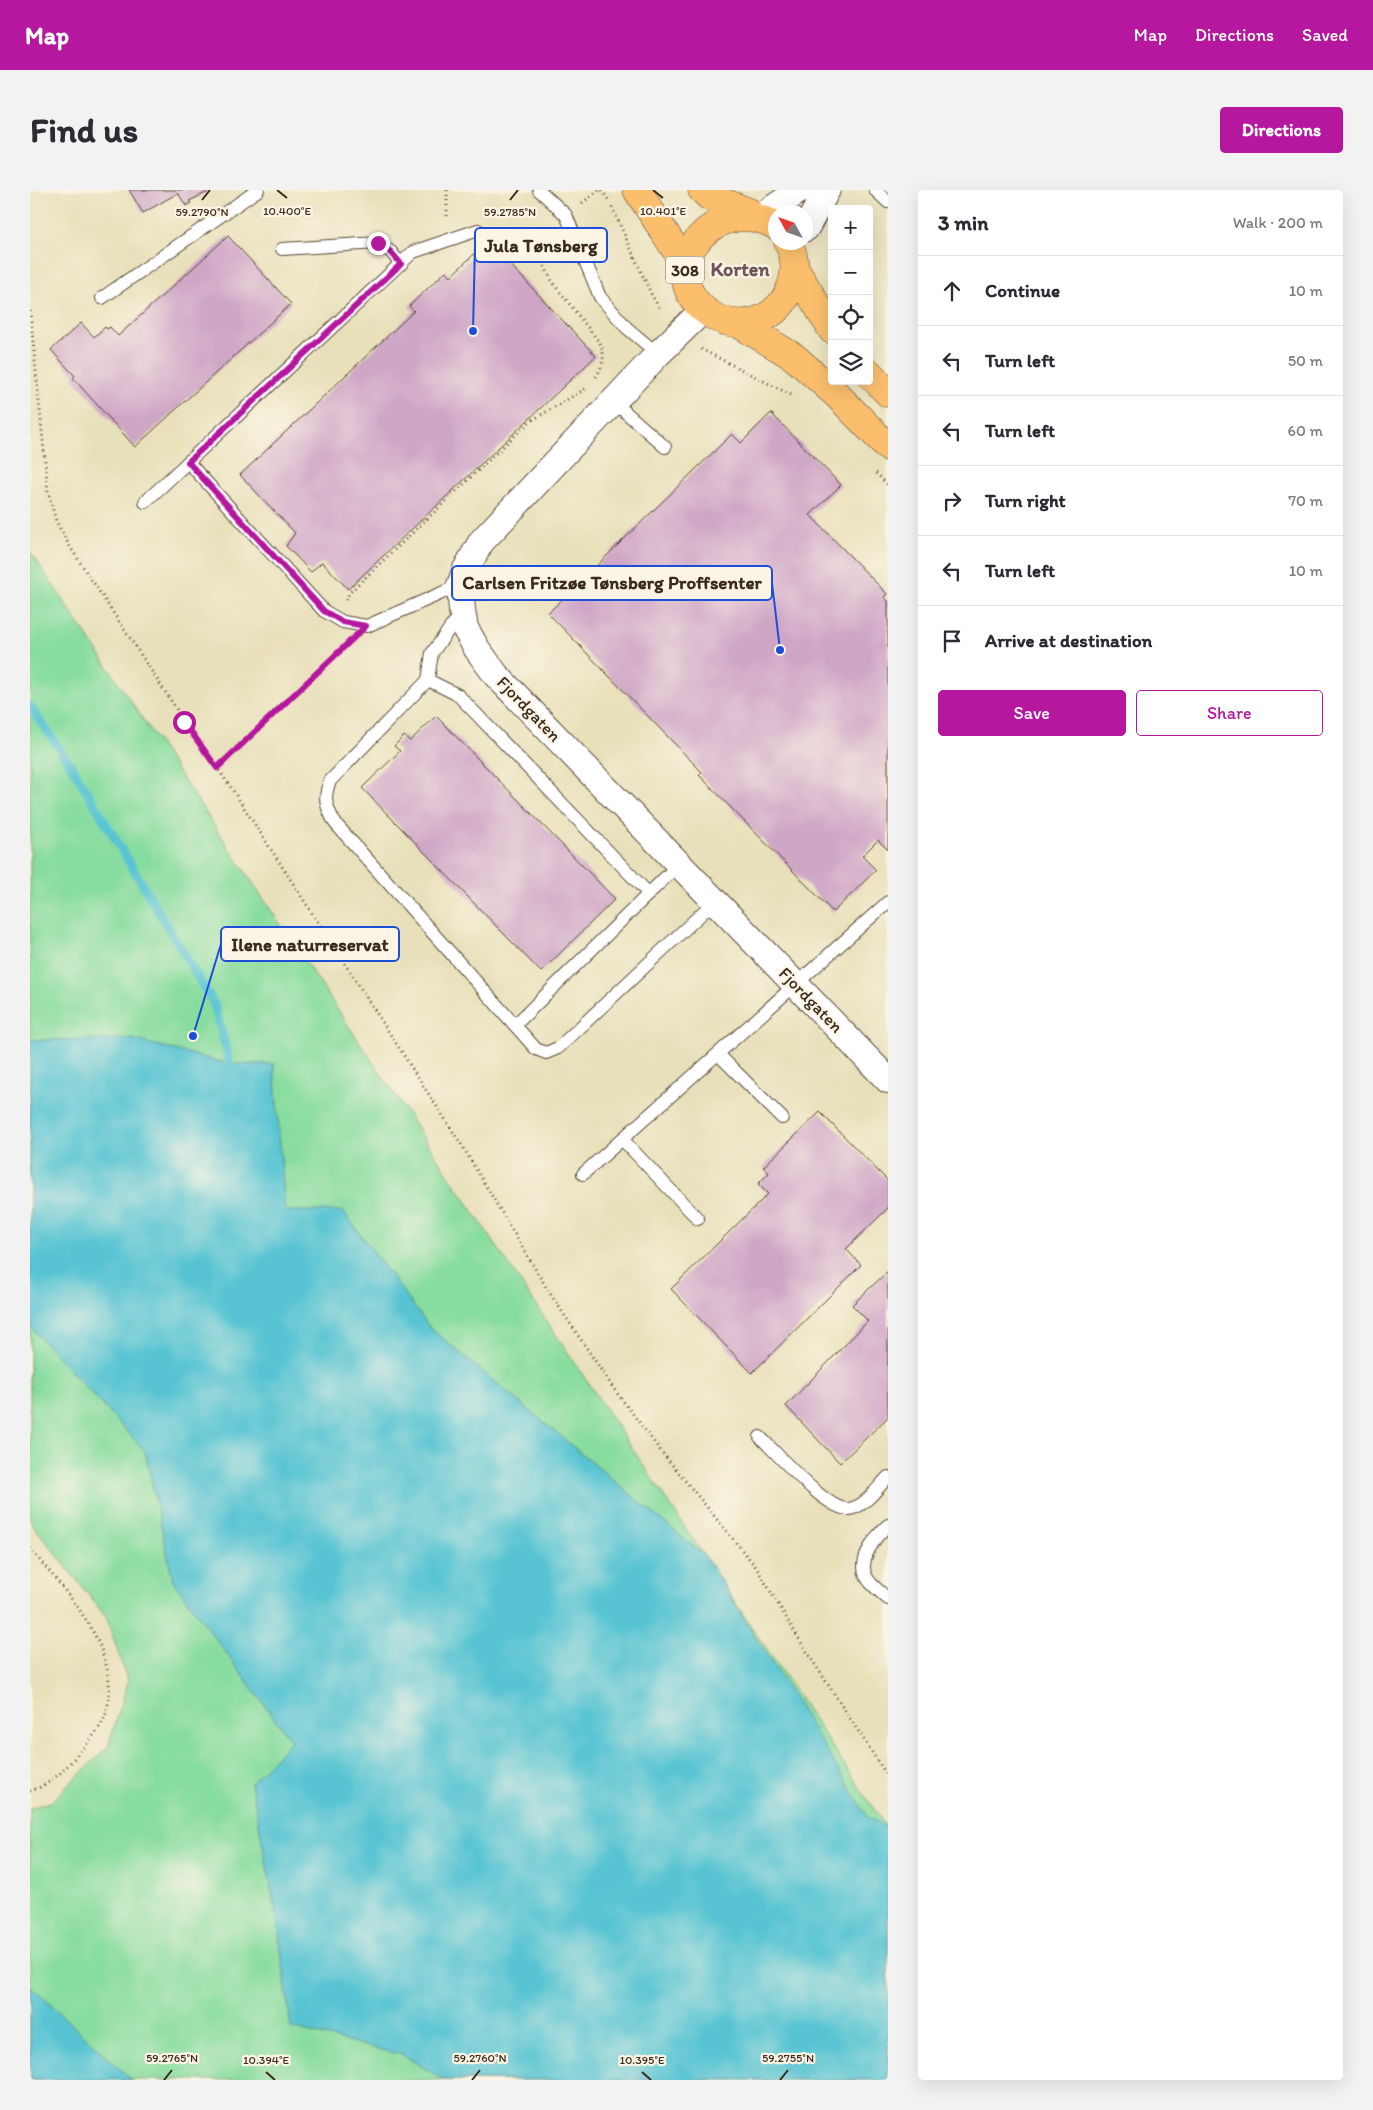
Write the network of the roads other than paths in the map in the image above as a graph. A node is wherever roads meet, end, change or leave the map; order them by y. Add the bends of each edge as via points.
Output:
1 (258, 190) edge
2 (539, 190) edge
3 (637, 190) edge
4 (702, 190) edge
5 (800, 190) edge
6 (827, 190) edge
7 (875, 190) edge
8 (888, 202) edge
9 (813, 215) edge
10 (764, 220) edge
11 (478, 230) dead end
12 (282, 249) dead end
13 (796, 250) edge
14 (798, 250) edge
15 (401, 264) junction
16 (685, 264) junction
17 (102, 298) dead end
18 (703, 310) junction
19 (828, 321) edge
20 (739, 324) junction
21 (658, 354) junction
22 (873, 378) edge
23 (888, 393) edge
24 (614, 402) junction
25 (665, 447) dead end
26 (888, 447) edge
27 (188, 462) junction
28 (145, 502) dead end
29 (460, 586) junction
30 (462, 611) junction
31 (428, 680) junction
32 (679, 864) junction
33 (649, 894) junction
34 (715, 900) junction
35 (888, 902) edge
36 (796, 985) junction
37 (515, 1025) junction
38 (718, 1054) junction
39 (886, 1075) edge
40 (782, 1118) dead end
41 (622, 1139) junction
42 (583, 1174) dead end
43 (698, 1219) dead end
44 (760, 1436) dead end
45 (888, 1477) edge
46 (888, 1524) edge
47 (888, 1599) edge

1 - 17 lane
2 - 21 lane via 566,215 600,297
3 - 16 main road, 308
4 - 10 main road via 710,197
5 - 10 street
6 - 9 street
7 - 8 lane
10 - 16 main road, 308 via 737,213 718,218 701,229 690,245
11 - 15 lane via 413,252
12 - 15 lane via 378,243
13 - 20 main road via 791,291 779,308 760,320
14 - 19 main road
15 - 27 lane
16 - 18 main road, 308 via 686,281
18 - 20 main road via 720,320
18 - 21 street, Fjordgaten
20 - 26 main road via 794,357
21 - 24 street, Fjordgaten
22 - 23 main road
24 - 25 lane
24 - 29 street, Fjordgaten via 481,542
27 - 28 lane
27 - 29 lane via 324,611 337,618 366,626
29 - 30 street, Fjordgaten
30 - 31 lane via 432,653
30 - 32 street, Fjordgaten via 469,635 496,676
31 - 33 lane via 458,694
31 - 37 lane via 330,781 324,794 326,806 335,823
32 - 33 lane
32 - 34 street, Fjordgaten
33 - 37 lane
34 - 36 street, Fjordgaten
34 - 37 lane via 558,1048 546,1053 536,1049
35 - 36 lane
36 - 38 lane
36 - 39 street, Fjordgaten
38 - 40 lane
38 - 41 lane
41 - 42 lane
41 - 43 lane
44 - 45 lane via 835,1507 850,1509 867,1500
46 - 47 lane via 868,1551 865,1563 866,1576

